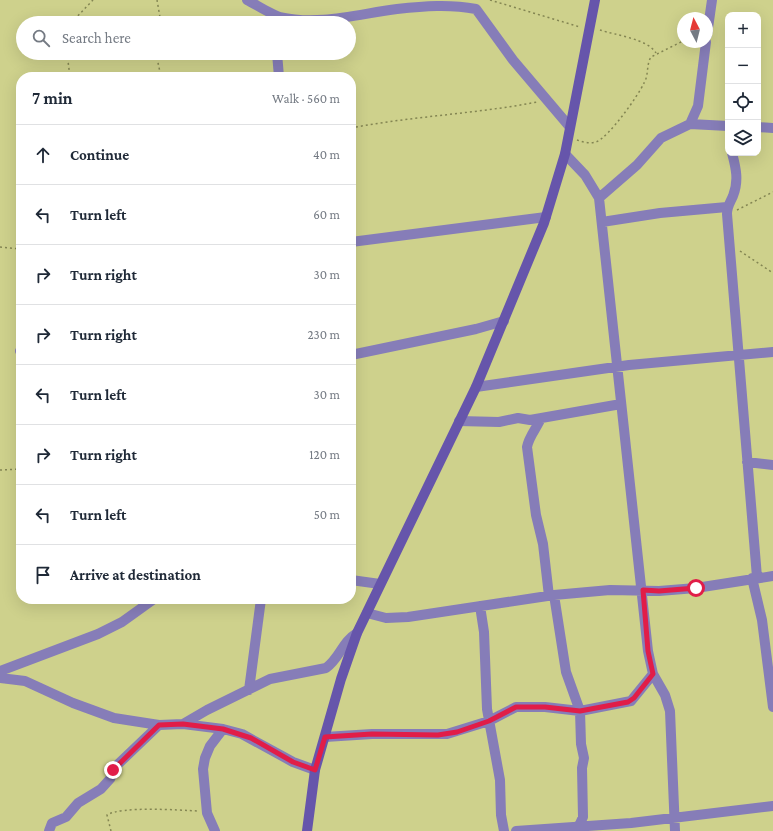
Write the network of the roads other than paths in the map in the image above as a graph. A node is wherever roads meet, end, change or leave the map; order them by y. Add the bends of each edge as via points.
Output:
1 (247, 0) edge
2 (470, 0) edge
3 (595, 0) edge
4 (712, 0) edge
5 (476, 9) junction
6 (710, 12) edge
7 (272, 16) edge
8 (354, 16) edge
9 (705, 48) edge
10 (277, 60) edge
11 (278, 72) edge
12 (690, 124) junction
13 (569, 126) junction
14 (725, 126) edge
15 (761, 127) edge
16 (773, 128) edge
17 (565, 154) junction
18 (733, 156) edge
19 (599, 198) junction
20 (727, 210) junction
21 (546, 216) junction
22 (602, 222) junction
23 (356, 241) edge
24 (504, 321) junction
25 (773, 352) edge
26 (356, 354) edge
27 (738, 355) junction
28 (617, 366) junction
29 (476, 388) junction
30 (621, 404) junction
31 (541, 418) junction
32 (460, 421) junction
33 (747, 462) junction
34 (773, 465) edge
35 (773, 576) edge
36 (755, 578) junction
37 (356, 581) edge
38 (380, 584) junction
39 (643, 590) junction
40 (551, 595) junction
41 (147, 604) edge
42 (260, 604) edge
43 (480, 606) junction
44 (367, 613) junction
45 (357, 633) junction
46 (0, 670) edge
47 (653, 674) junction
48 (0, 678) edge
49 (249, 690) junction
50 (773, 707) edge
51 (580, 711) junction
52 (489, 721) junction
53 (183, 724) junction
54 (159, 725) junction
55 (223, 729) junction
56 (325, 737) junction
57 (315, 770) junction
58 (773, 806) edge
59 (675, 817) junction
60 (578, 829) edge
61 (49, 831) edge
62 (215, 831) edge
63 (307, 831) edge
64 (504, 831) edge
65 (516, 831) edge
66 (674, 831) edge

1 - 7 street
2 - 5 street
3 - 13 main road
4 - 6 street
5 - 8 street via 437,6
5 - 13 street via 513,60
9 - 12 street via 698,106
10 - 11 street
12 - 14 street
12 - 19 street via 661,138 637,165
13 - 17 main road
15 - 16 street
17 - 19 street via 585,175
17 - 21 main road
18 - 20 street via 738,176
19 - 22 street
20 - 22 street via 660,213
20 - 27 street
21 - 23 street
21 - 24 main road
22 - 28 street
24 - 26 street
24 - 29 main road
25 - 27 street
27 - 28 street
27 - 33 street
28 - 29 street
28 - 30 street
29 - 32 main road
30 - 31 street
30 - 39 street
31 - 32 street via 500,422
31 - 40 street via 527,447 536,515
32 - 38 main road
33 - 34 street
33 - 36 street
35 - 36 street
36 - 39 street via 696,588
36 - 50 street
37 - 38 street
38 - 44 main road
39 - 40 street
39 - 47 street via 648,651
40 - 43 street
40 - 51 street via 566,672
41 - 46 street via 122,622 98,634
42 - 49 street
43 - 44 street via 408,617 386,618
43 - 52 street
44 - 45 main road
45 - 49 street via 349,638 332,664 326,668 270,679
45 - 56 main road
47 - 51 street via 631,701
47 - 59 street via 665,695 670,711
48 - 54 street via 26,681 73,703 114,718
49 - 53 street
51 - 52 street via 516,707
51 - 60 street via 584,758 583,817
52 - 56 street via 457,732 438,735 372,734
52 - 64 street via 500,780
53 - 54 street
53 - 55 street
54 - 61 street via 115,767 105,784 78,803 66,817 52,823
55 - 57 street via 251,738 293,762
55 - 62 street via 210,746 203,769 207,813
56 - 57 main road
57 - 63 main road
58 - 59 street
59 - 60 street
59 - 66 street
60 - 65 street

